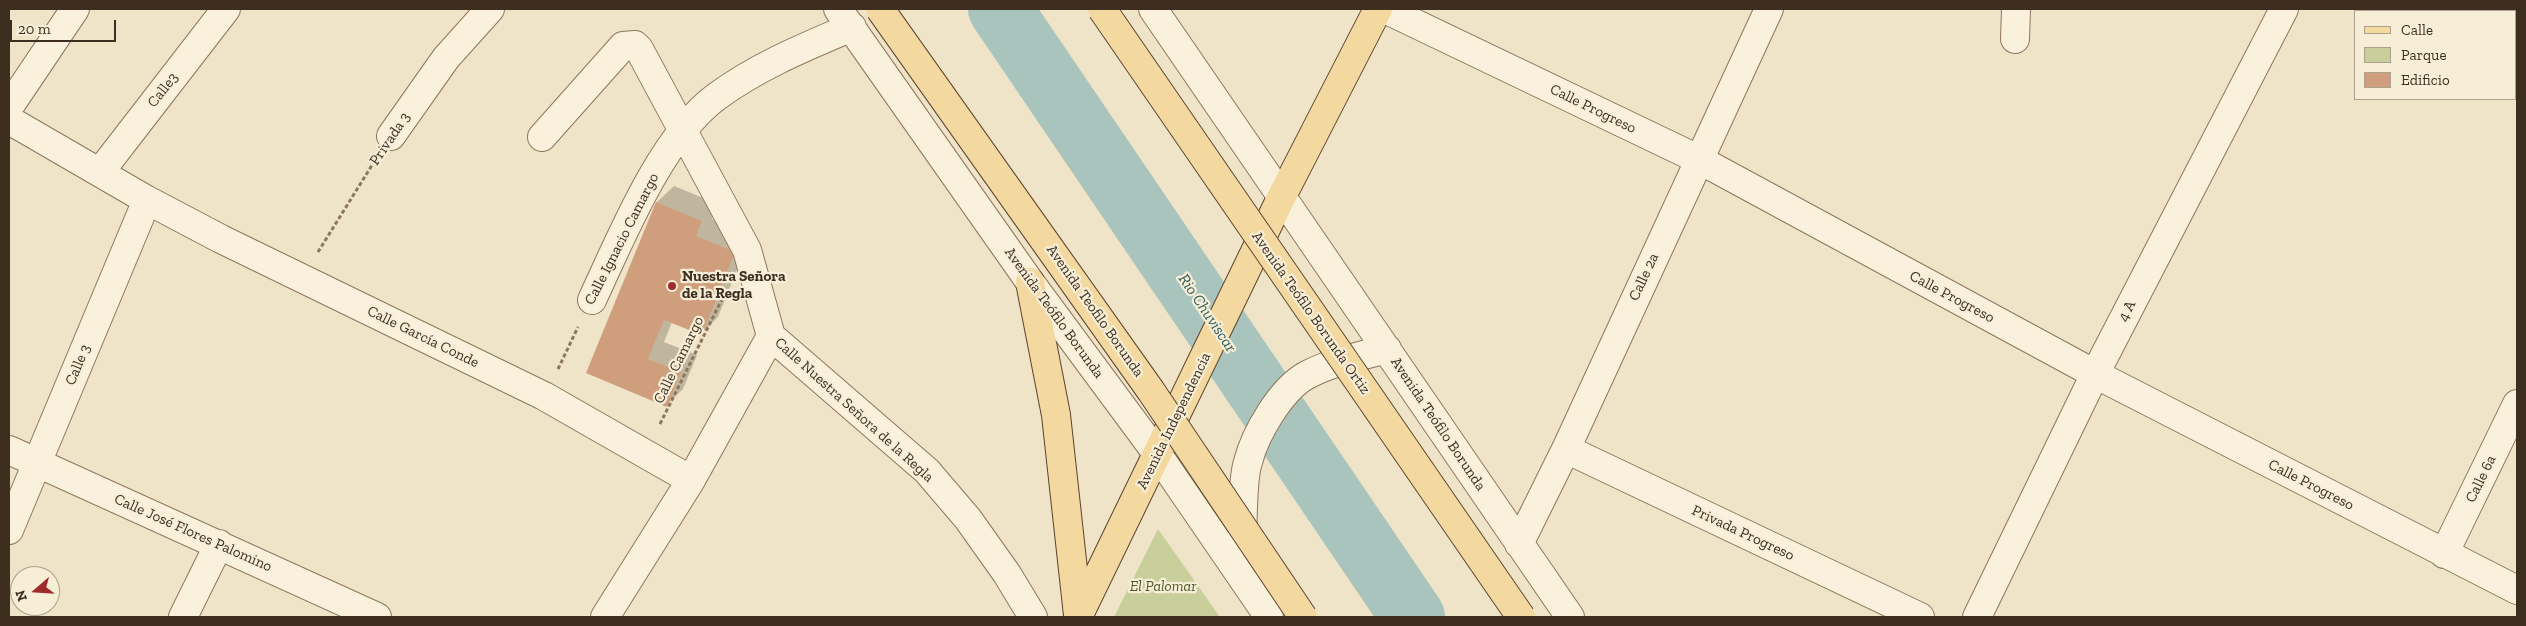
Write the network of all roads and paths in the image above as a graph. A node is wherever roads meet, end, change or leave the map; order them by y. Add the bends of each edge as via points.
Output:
1 (75, 9) edge
2 (226, 9) edge
3 (490, 9) edge
4 (880, 9) edge
5 (1102, 9) edge
6 (1153, 9) edge
7 (1378, 9) edge
8 (1385, 9) edge
9 (1769, 9) edge
10 (2016, 9) edge
11 (2284, 9) edge
12 (845, 18) edge
13 (2015, 39) dead end
14 (9, 108) edge
15 (9, 120) edge
16 (682, 131) junction
17 (391, 136) joint
18 (542, 138) dead end
19 (1698, 159) junction
20 (100, 172) junction
21 (1281, 198) junction
22 (147, 200) junction
23 (746, 250) junction
24 (302, 277) junction
25 (1030, 282) junction
26 (592, 300) joint
27 (771, 336) junction
28 (1387, 349) junction
29 (2095, 374) junction
30 (544, 396) junction
31 (2517, 404) edge
32 (1566, 449) junction
33 (9, 450) edge
34 (646, 453) junction
35 (1158, 455) junction
36 (37, 464) junction
37 (691, 480) junction
38 (9, 530) edge
39 (219, 544) junction
40 (1519, 544) junction
41 (2444, 554) junction
42 (1246, 582) junction
43 (2517, 590) edge
44 (1078, 616) edge
45 (183, 617) edge
46 (377, 617) edge
47 (604, 617) edge
48 (1033, 617) edge
49 (1269, 617) edge
50 (1304, 617) edge
51 (1521, 617) edge
52 (1570, 617) edge
53 (1920, 617) edge
54 (1977, 617) edge

1 - 14 street
2 - 20 street, Calle3
3 - 17 street, Privada 3 via 446,58
4 - 50 main road, Avenida Teofilo Borunda, bridge via 1151,390
5 - 51 main road, Avenida Teófilo Borunda Ortiz, bridge
6 - 21 street, Avenida Teófilo Borunda
7 - 21 main road, Avenida Independencia
8 - 19 street, Calle Progreso
9 - 19 street, Calle 2a
10 - 13 street
11 - 29 street, 4 A
12 - 16 street, Calle Ignacio Camargo via 715,98
12 - 25 street, Avenida Teófilo Borunda
15 - 20 street, Calle García Conde
16 - 18 street, Calle Nuestra Señora de la Regla via 639,48 630,44 623,46
16 - 23 street, Calle Nuestra Señora de la Regla
16 - 26 street, Calle Ignacio Camargo via 642,195
17 - 24 path, Privada 3
19 - 29 street, Calle Progreso
19 - 32 street, Calle 2a
20 - 22 street, Calle García Conde
21 - 28 street, Avenida Teófilo Borunda
21 - 35 main road, Avenida Independencia
22 - 24 street, Calle García Conde
22 - 36 street, Calle 3
23 - 27 street, Calle Nuestra Señora de la Regla
23 - 34 path, Calle Camargo
24 - 30 street, Calle García Conde
25 - 35 street, Avenida Teófilo Borunda
25 - 44 main road via 1056,416
26 - 30 path, Calle Ignacio Camargo
27 - 37 street
27 - 48 street, Calle Nuestra Señora de la Regla via 927,472 968,520
28 - 40 street, Avenida Teófilo Borunda
28 - 42 street via 1348,359 1306,376 1275,406 1247,462 1243,535
29 - 41 street, Calle Progreso
29 - 54 street, 4 A
30 - 34 street, Calle García Conde
31 - 41 street, Calle 6a
32 - 40 street, Calle 2a
32 - 53 street, Privada Progreso
33 - 36 street, Calle José Flores Palomino
34 - 37 street, Calle García Conde
35 - 42 street, Avenida Teófilo Borunda
35 - 44 main road, Avenida Independencia
36 - 38 street, Calle 3
36 - 39 street, Calle José Flores Palomino
37 - 47 street
39 - 45 street
39 - 46 street, Calle José Flores Palomino
40 - 52 street, Avenida Teófilo Borunda
41 - 43 street, Calle Progreso
42 - 49 street, Avenida Teófilo Borunda

